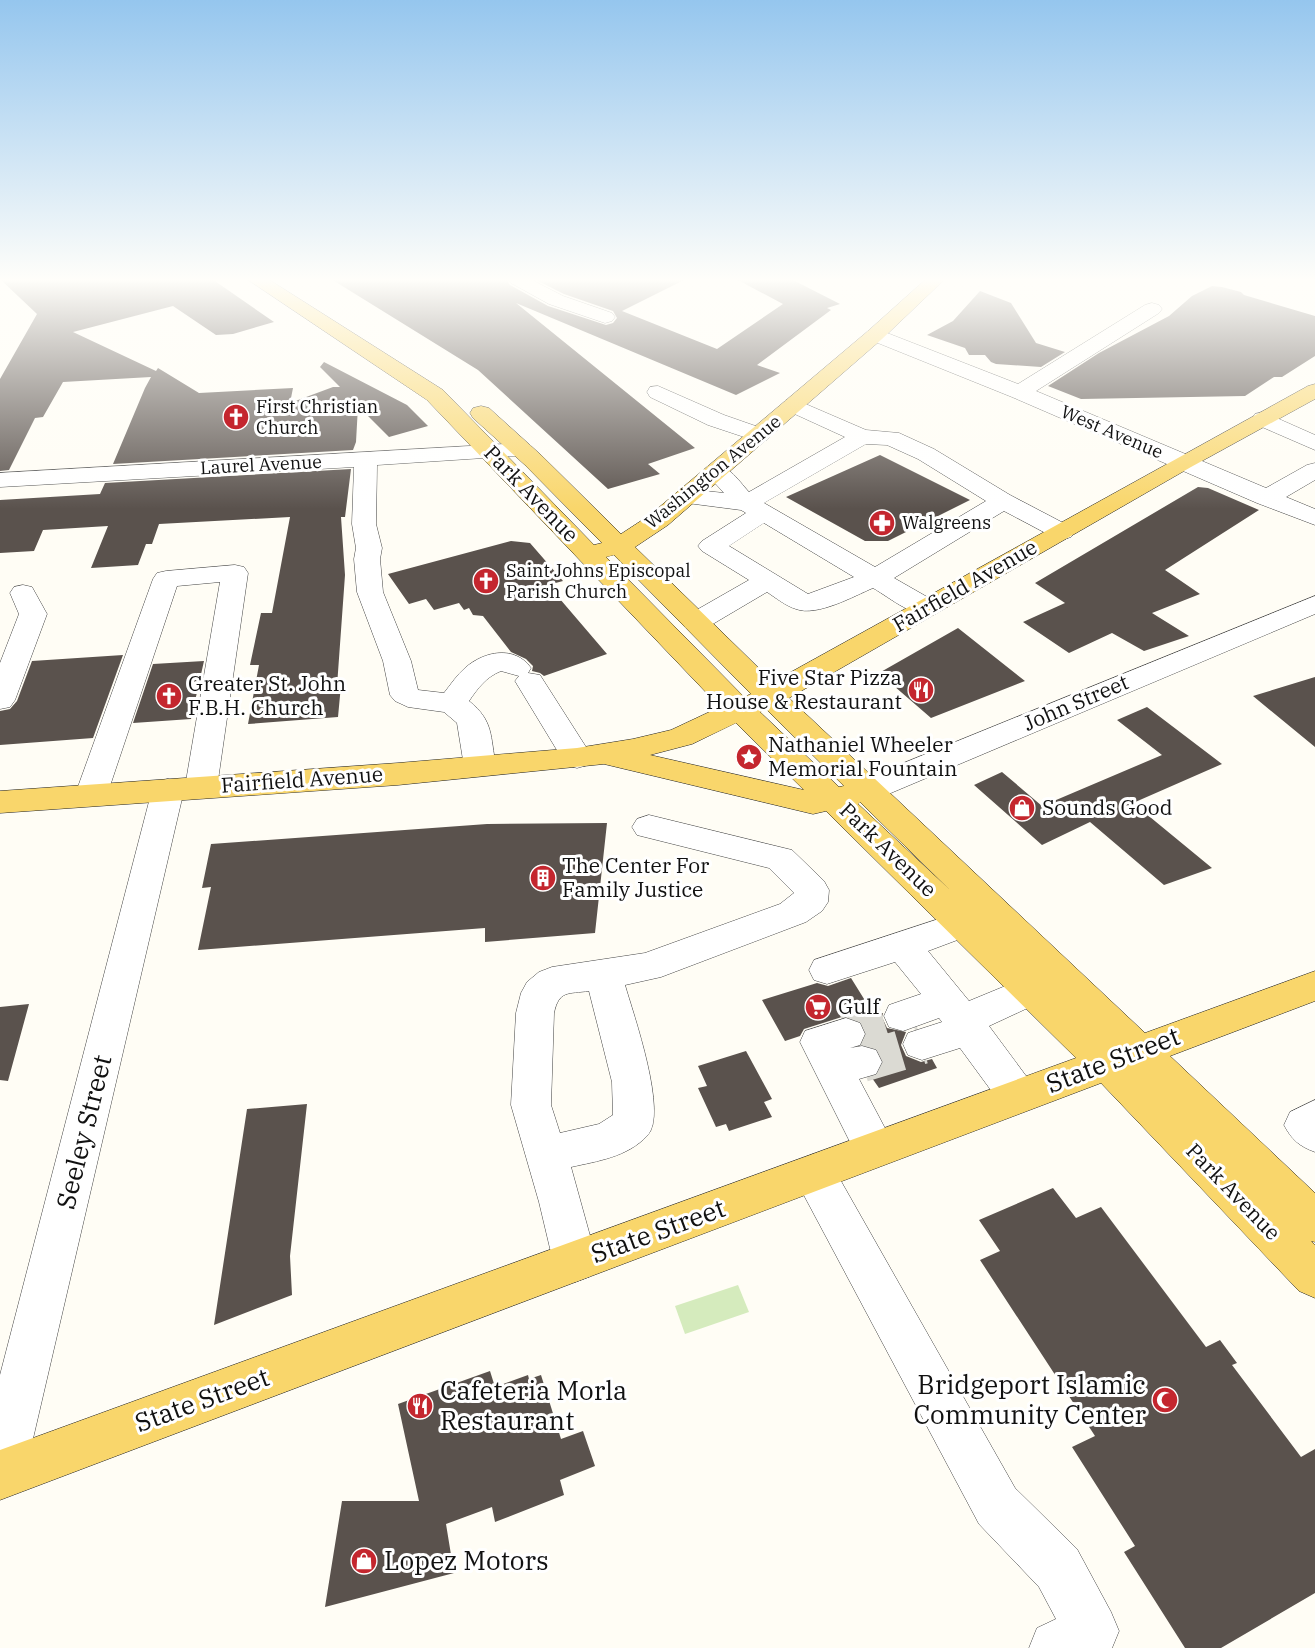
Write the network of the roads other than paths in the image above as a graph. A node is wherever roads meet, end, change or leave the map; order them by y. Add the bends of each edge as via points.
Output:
1 (375, 356) edge
2 (405, 356) edge
3 (851, 356) edge
4 (928, 356) edge
5 (1077, 356) edge
6 (1315, 390) edge
7 (658, 392) dead end
8 (1020, 392) junction
9 (794, 405) junction
10 (1263, 419) junction
11 (759, 435) junction
12 (862, 437) junction
13 (1315, 443) edge
14 (522, 450) junction
15 (491, 451) junction
16 (366, 459) junction
17 (1183, 462) junction
18 (1315, 470) edge
19 (716, 471) junction
20 (0, 480) edge
21 (687, 496) junction
22 (1266, 498) junction
23 (1001, 500) junction
24 (756, 507) junction
25 (1315, 518) edge
26 (1062, 532) junction
27 (620, 546) junction
28 (589, 554) junction
29 (875, 578) junction
30 (767, 581) junction
31 (23, 593) dead end
32 (1315, 604) edge
33 (926, 609) junction
34 (696, 622) junction
35 (770, 696) junction
36 (0, 700) edge
37 (452, 703) junction
38 (741, 711) junction
39 (591, 756) junction
40 (480, 766) junction
41 (185, 789) junction
42 (91, 795) junction
43 (852, 795) junction
44 (0, 802) edge
45 (649, 827) dead end
46 (963, 924) junction
47 (903, 946) junction
48 (826, 970) dead end
49 (603, 974) junction
50 (1315, 986) edge
51 (1032, 990) junction
52 (959, 1017) junction
53 (912, 1030) tunnel mouth
54 (847, 1055) dead end
55 (1123, 1056) junction
56 (1018, 1096) junction
57 (1315, 1118) edge
58 (1315, 1134) edge
59 (875, 1149) junction
60 (546, 1155) junction
61 (814, 1173) junction
62 (1315, 1222) edge
63 (575, 1262) junction
64 (1315, 1276) edge
65 (0, 1474) edge
66 (1057, 1648) edge

1 - 15 main road, Park Avenue via 435,395
2 - 14 main road, Park Avenue via 447,383
3 - 9 main road, Washington Avenue
4 - 8 street, West Avenue
5 - 8 street
6 - 10 main road, Fairfield Avenue
7 - 11 street via 716,420
8 - 17 street, West Avenue
9 - 11 main road, Washington Avenue
9 - 12 street
10 - 13 street
10 - 17 main road, Fairfield Avenue
11 - 19 main road, Washington Avenue
12 - 23 street via 891,438 926,454
12 - 24 street
14 - 15 street, Laurel Avenue
14 - 27 main road, Park Avenue
15 - 16 street, Laurel Avenue
15 - 28 main road, Park Avenue
16 - 20 street, Laurel Avenue
16 - 37 street via 364,524 370,592 397,661 405,695
17 - 22 street, West Avenue
17 - 26 main road, Fairfield Avenue
18 - 22 street
19 - 21 main road, Washington Avenue
19 - 24 street
21 - 24 street
21 - 27 main road, Washington Avenue
22 - 25 street, West Avenue
23 - 26 street
23 - 29 street via 990,511
24 - 29 street
24 - 30 street via 711,546
26 - 33 main road, Fairfield Avenue
27 - 28 main road, Washington Avenue
27 - 34 main road, Park Avenue
28 - 38 main road, Park Avenue
29 - 30 street via 804,603
29 - 33 street
30 - 34 street
31 - 36 street via 33,614
32 - 43 street, John Street
33 - 35 main road, Fairfield Avenue
34 - 35 main road, Park Avenue
35 - 38 main road, Fairfield Avenue
35 - 43 main road, Park Avenue
37 - 39 street via 483,666 503,660 524,675
37 - 40 street via 472,719
38 - 39 main road, Fairfield Avenue via 681,737
38 - 43 main road, Park Avenue
39 - 40 main road, Fairfield Avenue
39 - 43 main road, Fairfield Avenue via 813,803
40 - 41 main road, Fairfield Avenue
41 - 42 main road, Fairfield Avenue
41 - 42 street, Seeley Street via 235,573 166,579
41 - 65 street, Seeley Street
42 - 44 main road, Fairfield Avenue
43 - 46 main road, Park Avenue
43 - 55 main road, Park Avenue
45 - 49 street via 780,859 812,890 810,902 793,913 648,967
46 - 47 street
46 - 51 main road, Park Avenue
47 - 48 street
47 - 52 street
49 - 60 street via 552,982 540,993 535,1013 531,1105
49 - 60 street via 632,1082 634,1123 609,1140
50 - 55 main road, State Street
51 - 52 street
51 - 55 main road, Park Avenue
52 - 53 street
52 - 56 street
54 - 59 street
55 - 56 main road, State Street
55 - 62 main road, Park Avenue
55 - 64 main road, Park Avenue
56 - 59 main road, State Street
57 - 58 street via 1305,1125
59 - 61 main road, State Street
60 - 63 street
61 - 63 main road, State Street
61 - 66 street via 996,1506 1058,1568 1092,1631
63 - 65 main road, State Street

